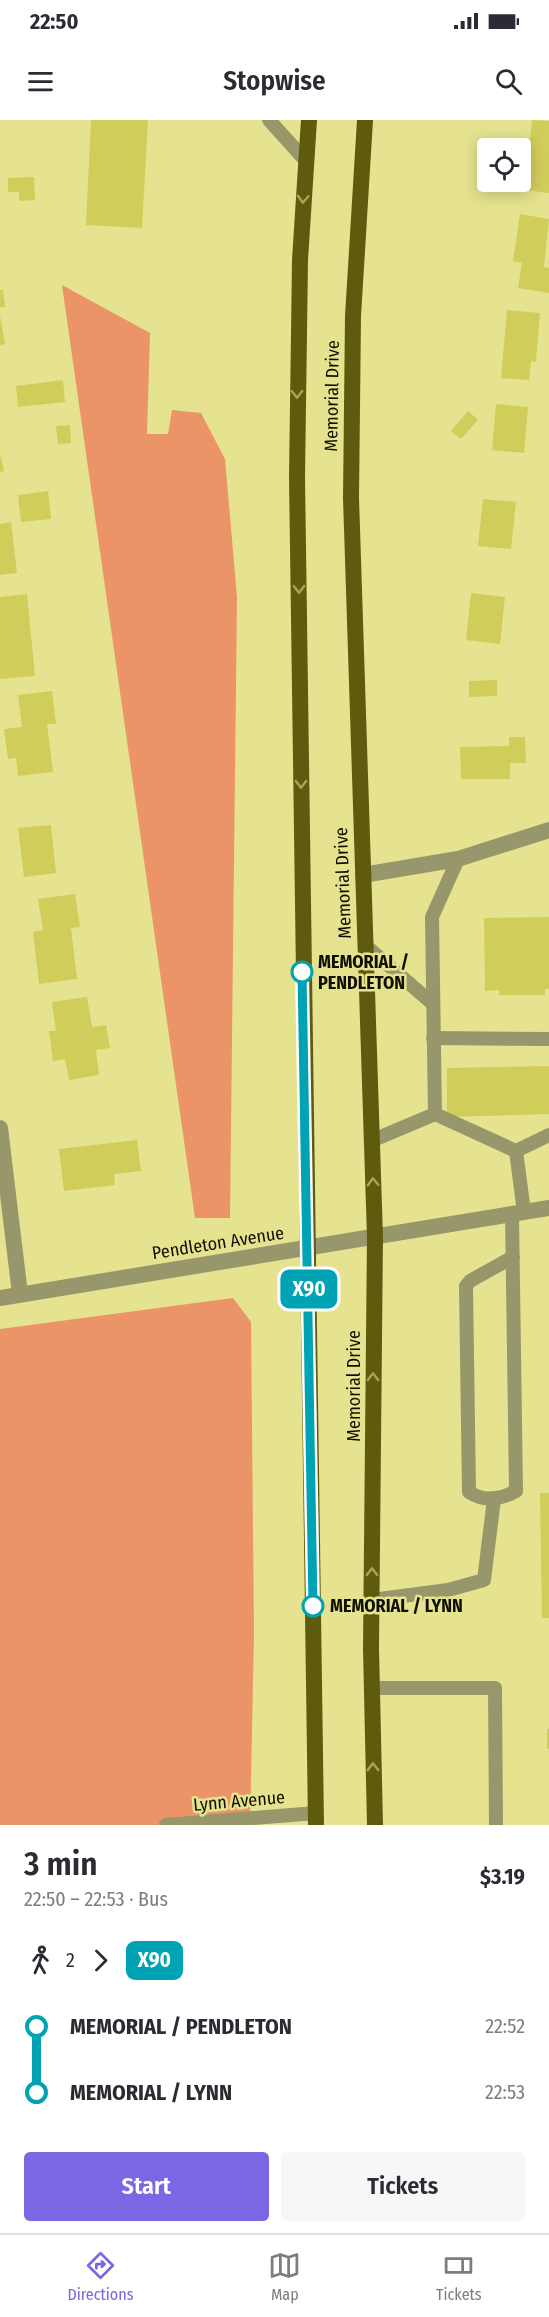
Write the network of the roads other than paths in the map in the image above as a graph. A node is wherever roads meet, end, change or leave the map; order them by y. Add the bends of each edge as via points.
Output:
1 (269, 120) edge
2 (309, 120) edge
3 (365, 120) edge
4 (306, 161) junction
5 (549, 830) edge
6 (458, 859) junction
7 (363, 874) junction
8 (365, 945) junction
9 (433, 1004) junction
10 (433, 1038) junction
11 (549, 1040) edge
12 (435, 1114) junction
13 (0, 1128) edge
14 (549, 1135) edge
15 (371, 1141) junction
16 (516, 1151) junction
17 (549, 1208) edge
18 (518, 1213) junction
19 (375, 1237) junction
20 (308, 1248) junction
21 (513, 1257) junction
22 (20, 1294) junction
23 (0, 1298) edge
24 (494, 1499) junction
25 (372, 1600) junction
26 (372, 1688) junction
27 (316, 1819) edge
28 (166, 1825) edge
29 (375, 1825) edge
30 (496, 1825) edge

1 - 4 lane
2 - 4 main road, Memorial Drive
3 - 7 main road, Memorial Drive via 351,402
4 -> 20 main road, Memorial Drive via 297,370 297,477
5 - 6 street
6 - 7 street
6 - 9 lane via 432,917
7 - 8 main road, Memorial Drive
8 - 9 lane
8 - 15 main road, Memorial Drive
9 - 10 lane
10 - 11 lane
10 - 12 lane
12 - 15 lane
12 - 16 lane
13 - 22 street
14 - 16 lane
19 -> 15 main road, Memorial Drive
16 - 18 lane
17 - 18 street, Pendleton Avenue
18 - 19 street, Pendleton Avenue
18 - 21 lane
19 - 20 street, Pendleton Avenue
25 -> 19 main road, Memorial Drive
20 - 22 street, Pendleton Avenue
20 - 27 main road, Memorial Drive
21 - 24 lane via 516,1491
21 - 24 lane via 465,1286 469,1492
22 - 23 street, Pendleton Avenue
24 - 25 lane via 484,1581
25 - 26 main road, Memorial Drive
29 -> 26 main road, Memorial Drive
26 - 30 lane via 495,1688
27 - 28 lane, Lynn Avenue

